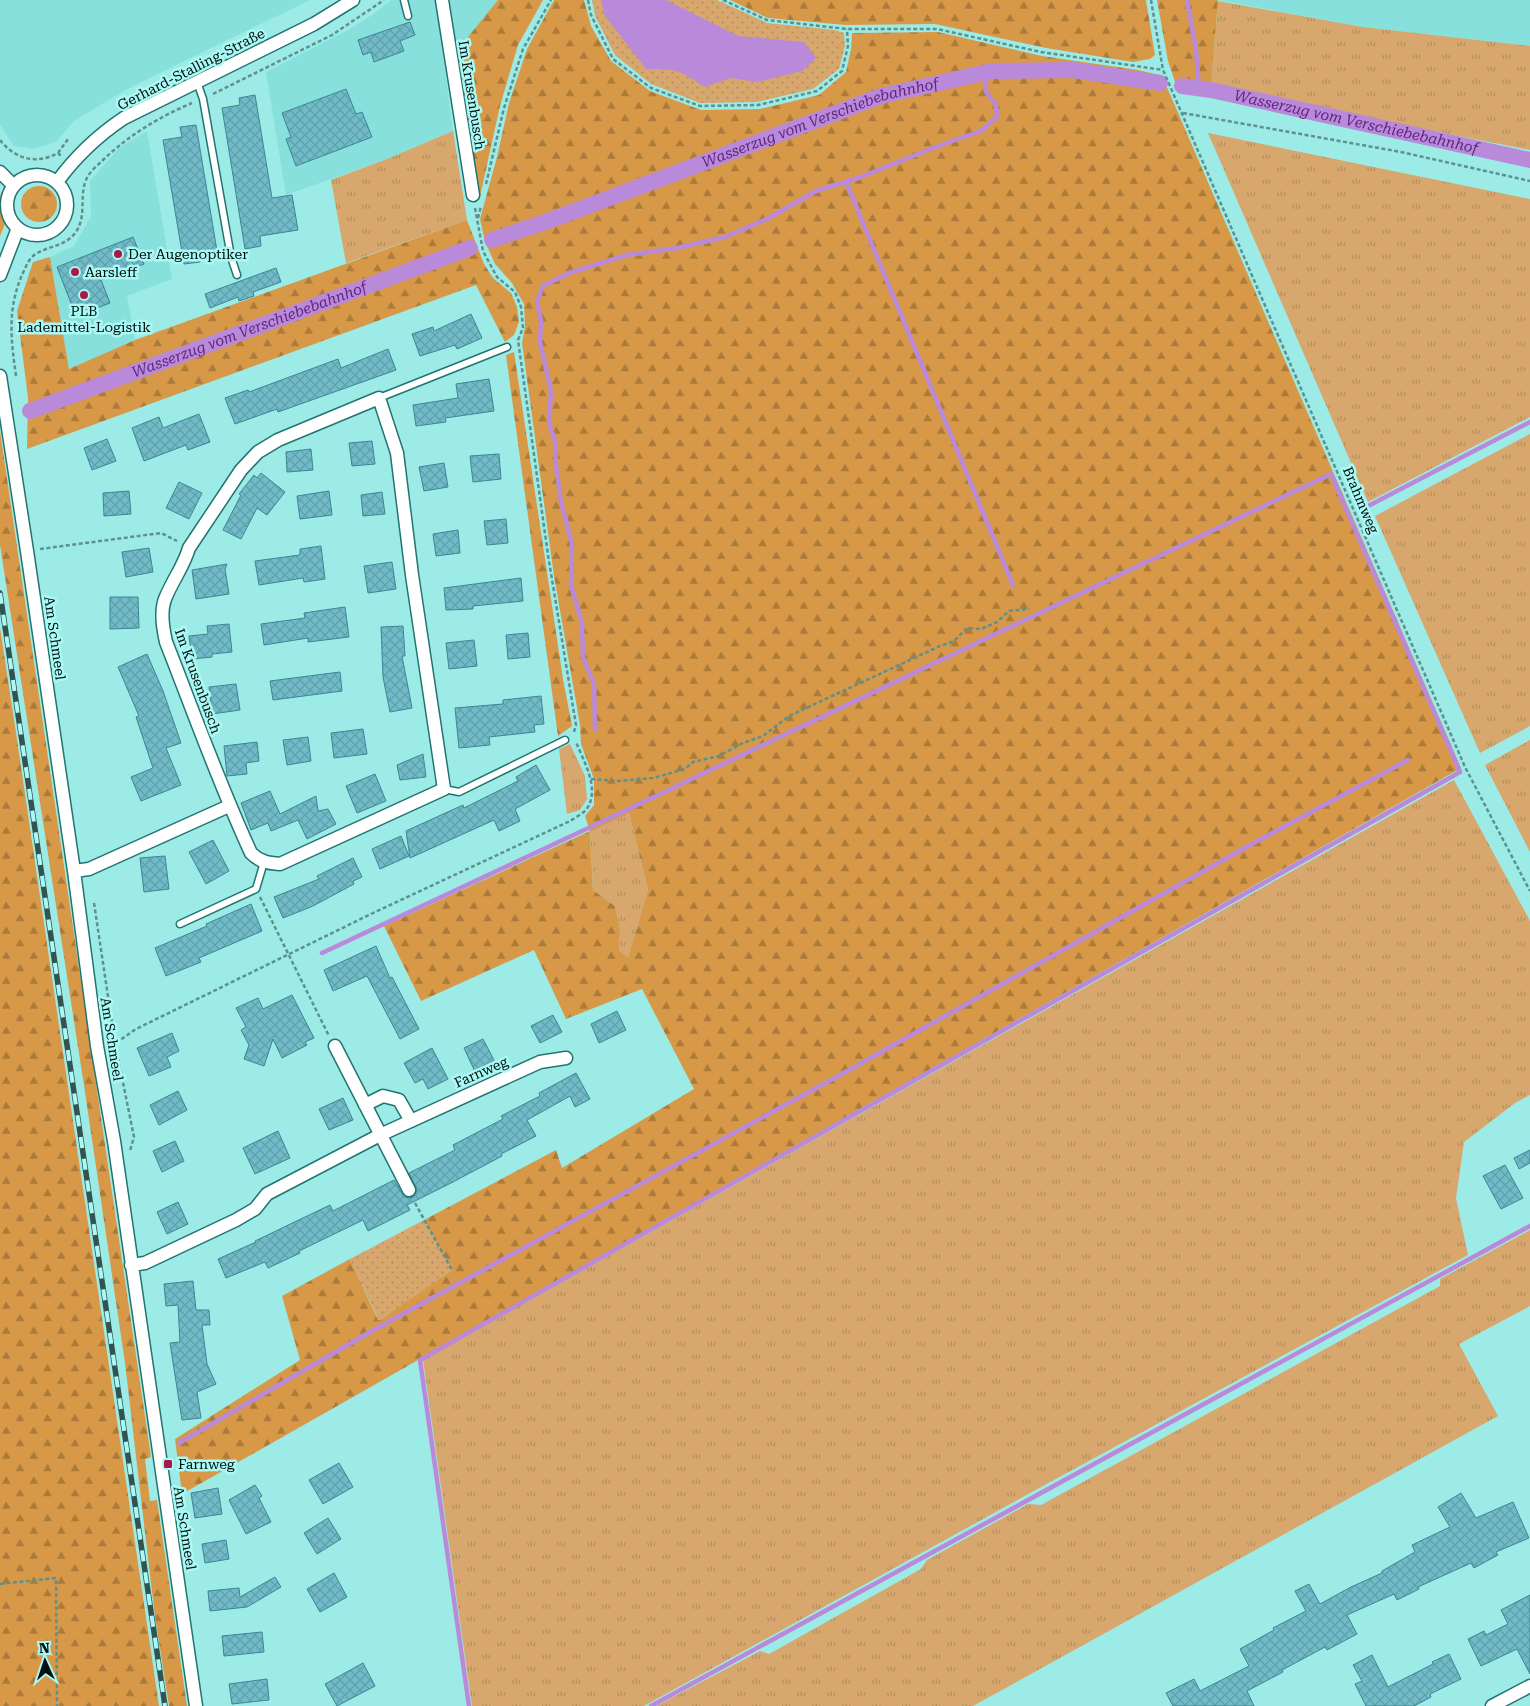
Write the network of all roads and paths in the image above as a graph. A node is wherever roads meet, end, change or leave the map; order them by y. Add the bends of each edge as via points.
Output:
1 (353, 0) edge
2 (384, 0) edge
3 (404, 0) edge
4 (442, 0) edge
5 (551, 0) edge
6 (588, 0) edge
7 (723, 0) edge
8 (1151, 0) edge
9 (408, 16) dead end
10 (847, 30) junction
11 (1163, 70) junction
12 (197, 82) junction
13 (203, 99) junction
14 (1183, 113) junction
15 (68, 138) dead end
16 (0, 140) edge
17 (58, 153) junction
18 (71, 164) junction
19 (0, 172) edge
20 (88, 176) junction
21 (1530, 181) edge
22 (57, 182) junction
23 (14, 186) junction
24 (480, 196) junction
25 (18, 228) junction
26 (0, 275) edge
27 (237, 275) dead end
28 (518, 340) dead end
29 (506, 347) dead end
30 (0, 376) edge
31 (16, 376) dead end
32 (379, 398) junction
33 (189, 548) junction
34 (27, 551) junction
35 (1029, 609) dead end
36 (565, 740) dead end
37 (591, 779) dead end
38 (444, 789) junction
39 (229, 806) junction
40 (264, 862) junction
41 (74, 871) junction
42 (256, 889) junction
43 (1530, 891) edge
44 (180, 924) dead end
45 (335, 1046) joint
46 (566, 1058) dead end
47 (365, 1105) junction
48 (411, 1121) junction
49 (380, 1134) junction
50 (409, 1190) joint
51 (131, 1265) junction
52 (452, 1270) dead end
53 (0, 1584) edge
54 (1530, 1686) edge
55 (57, 1706) edge
56 (196, 1706) edge
57 (1492, 1706) edge

1 - 12 street, Gerhard-Stalling-Straße via 314,24
2 - 13 path via 332,35
3 - 9 lane
4 - 24 street, Im Krusenbusch
5 - 24 path via 523,49
6 - 10 path via 591,16 613,59 651,88 700,106 758,105 817,91 842,71 848,46
7 - 10 path via 766,20
8 - 11 path, Brahmweg
10 - 11 path via 936,29 1041,52
11 - 14 path, Brahmweg
12 - 13 lane
12 - 18 street, Gerhard-Stalling-Straße via 110,128
13 - 20 path via 131,135
13 - 27 lane
14 - 21 path via 1401,152
14 - 43 path, Brahmweg via 1466,766
15 - 17 path
16 - 17 path via 9,150 25,159 43,159
17 - 18 path
18 - 20 path
18 - 22 street, Gerhard-Stalling-Straße
19 - 23 street
20 - 31 path via 83,212 76,232 57,247 30,259 20,279 11,313
22 - 23 street via 49,177 32,175
22 - 25 street via 64,191 67,206 60,223 41,234
23 - 25 street via 7,204 8,213
24 - 28 path via 477,219 483,251 497,277 515,292 521,307 523,328
25 - 26 street
29 - 32 lane, Im Krusenbusch
30 - 34 street, Am Schmeel
32 - 33 street, Im Krusenbusch via 278,440 258,452 241,470
32 - 38 street via 397,452
33 - 34 path via 161,533
33 - 39 street, Im Krusenbusch via 164,600 162,626
34 - 41 street, Am Schmeel
35 - 37 path via 1009,611 997,622 980,629 966,628 954,641 789,716 763,736 719,756 693,762 685,769 653,778
36 - 38 lane via 458,792
38 - 40 street via 280,864
39 - 40 street, Im Krusenbusch via 251,853
39 - 41 street via 89,869
40 - 42 lane
41 - 51 street, Am Schmeel
42 - 44 lane
42 - 45 path
45 - 47 street
46 - 48 street, Farnweg via 540,1062
47 - 48 street via 383,1096 399,1100
47 - 49 street
48 - 49 street, Farnweg
49 - 50 street
49 - 51 street, Farnweg via 267,1194 255,1209 236,1220 145,1263
50 - 52 path
51 - 56 street, Am Schmeel
53 - 55 path via 56,1578
54 - 57 street

